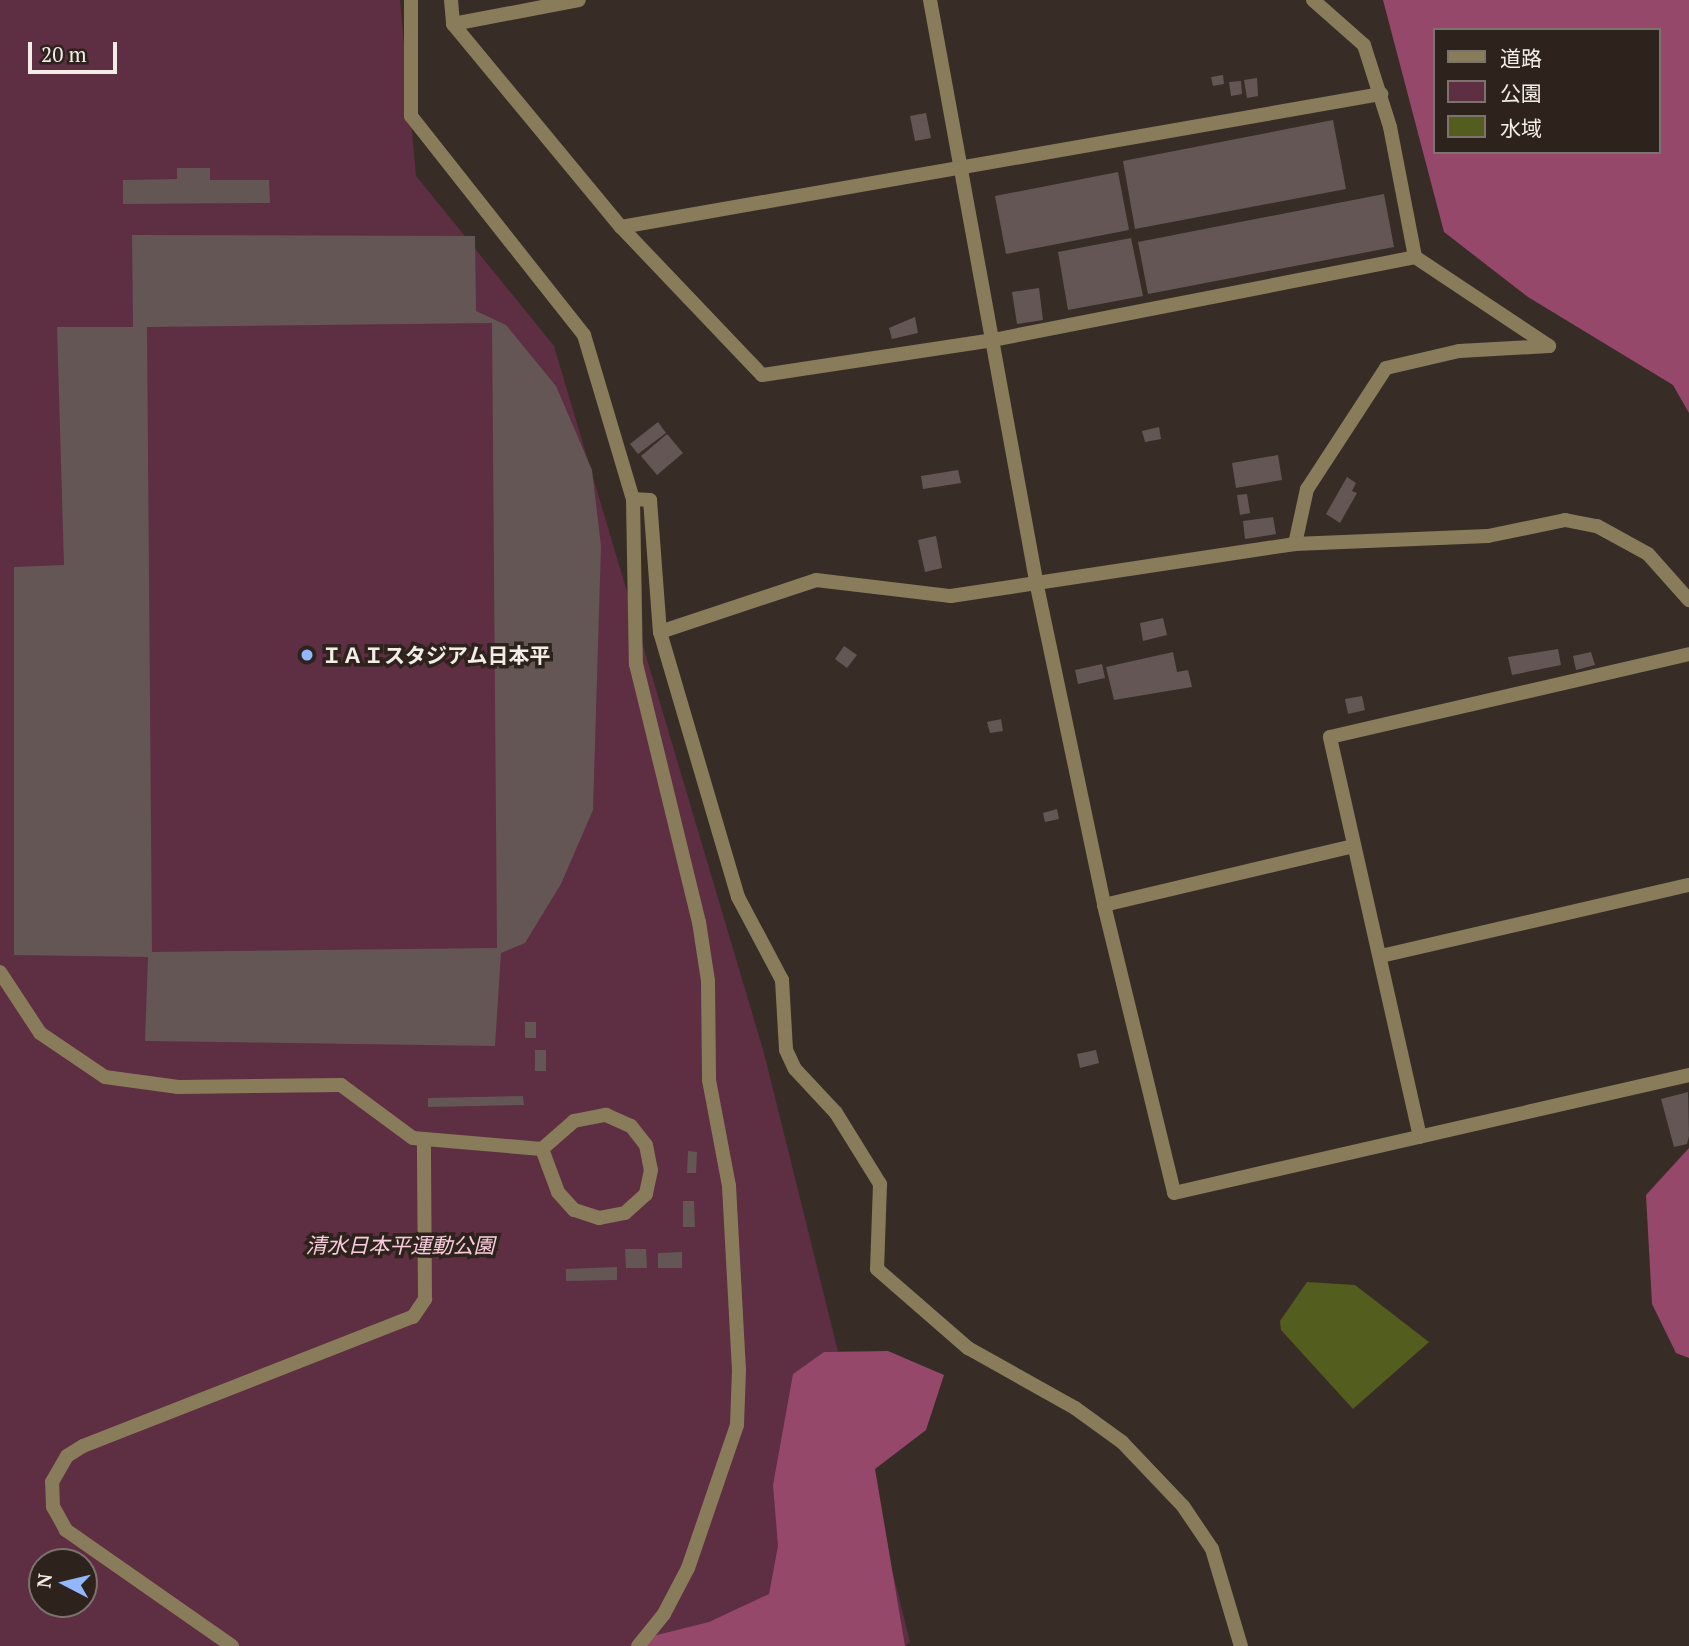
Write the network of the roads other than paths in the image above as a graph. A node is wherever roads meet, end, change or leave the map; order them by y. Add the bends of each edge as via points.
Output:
1 (411, 0) edge
2 (451, 0) edge
3 (579, 0) edge
4 (930, 0) edge
5 (1312, 0) edge
6 (453, 24) junction
7 (1381, 94) junction
8 (962, 171) junction
9 (621, 227) junction
10 (1415, 257) junction
11 (993, 340) junction
12 (633, 499) junction
13 (1295, 544) junction
14 (1037, 586) junction
15 (1689, 600) edge
16 (660, 632) junction
17 (1689, 654) edge
18 (1354, 846) junction
19 (1689, 885) edge
20 (1104, 905) junction
21 (1381, 956) junction
22 (0, 972) edge
23 (1689, 1075) edge
24 (1420, 1138) junction
25 (424, 1139) junction
26 (542, 1149) junction
27 (232, 1646) edge
28 (638, 1646) edge
29 (1241, 1646) edge

1 - 12 street via 411,116 584,335
2 - 6 street
3 - 6 street
4 - 8 street
5 - 7 street via 1364,45
6 - 9 street
7 - 8 street
7 - 10 street
8 - 9 street
8 - 11 street
9 - 11 street via 762,375
10 - 11 street
10 - 13 street via 1549,346 1459,351 1386,368 1307,489
11 - 14 street
12 - 16 street via 650,500
12 - 28 street via 636,664 702,946 709,1080 729,1186 739,1370 737,1425 688,1568 664,1614
13 - 14 street
13 - 15 street via 1488,536 1565,520 1597,526 1648,554
14 - 16 street via 951,596 816,580
14 - 20 street
16 - 29 street via 738,897 782,980 786,1050 795,1069 836,1113 880,1184 877,1269 968,1348 1075,1408 1122,1442 1183,1506 1212,1549
17 - 18 street via 1330,737
18 - 20 street
18 - 21 street
19 - 21 street
20 - 24 street via 1174,1194
21 - 24 street
22 - 25 street via 40,1033 105,1077 178,1087 341,1085 413,1139
23 - 24 street
25 - 26 street
25 - 27 street via 425,1299 413,1317 83,1446 66,1456 52,1482 53,1507 66,1530
26 - 26 street via 574,1121 606,1115 631,1126 646,1145 651,1170 646,1194 625,1213 599,1218 574,1210 558,1192

